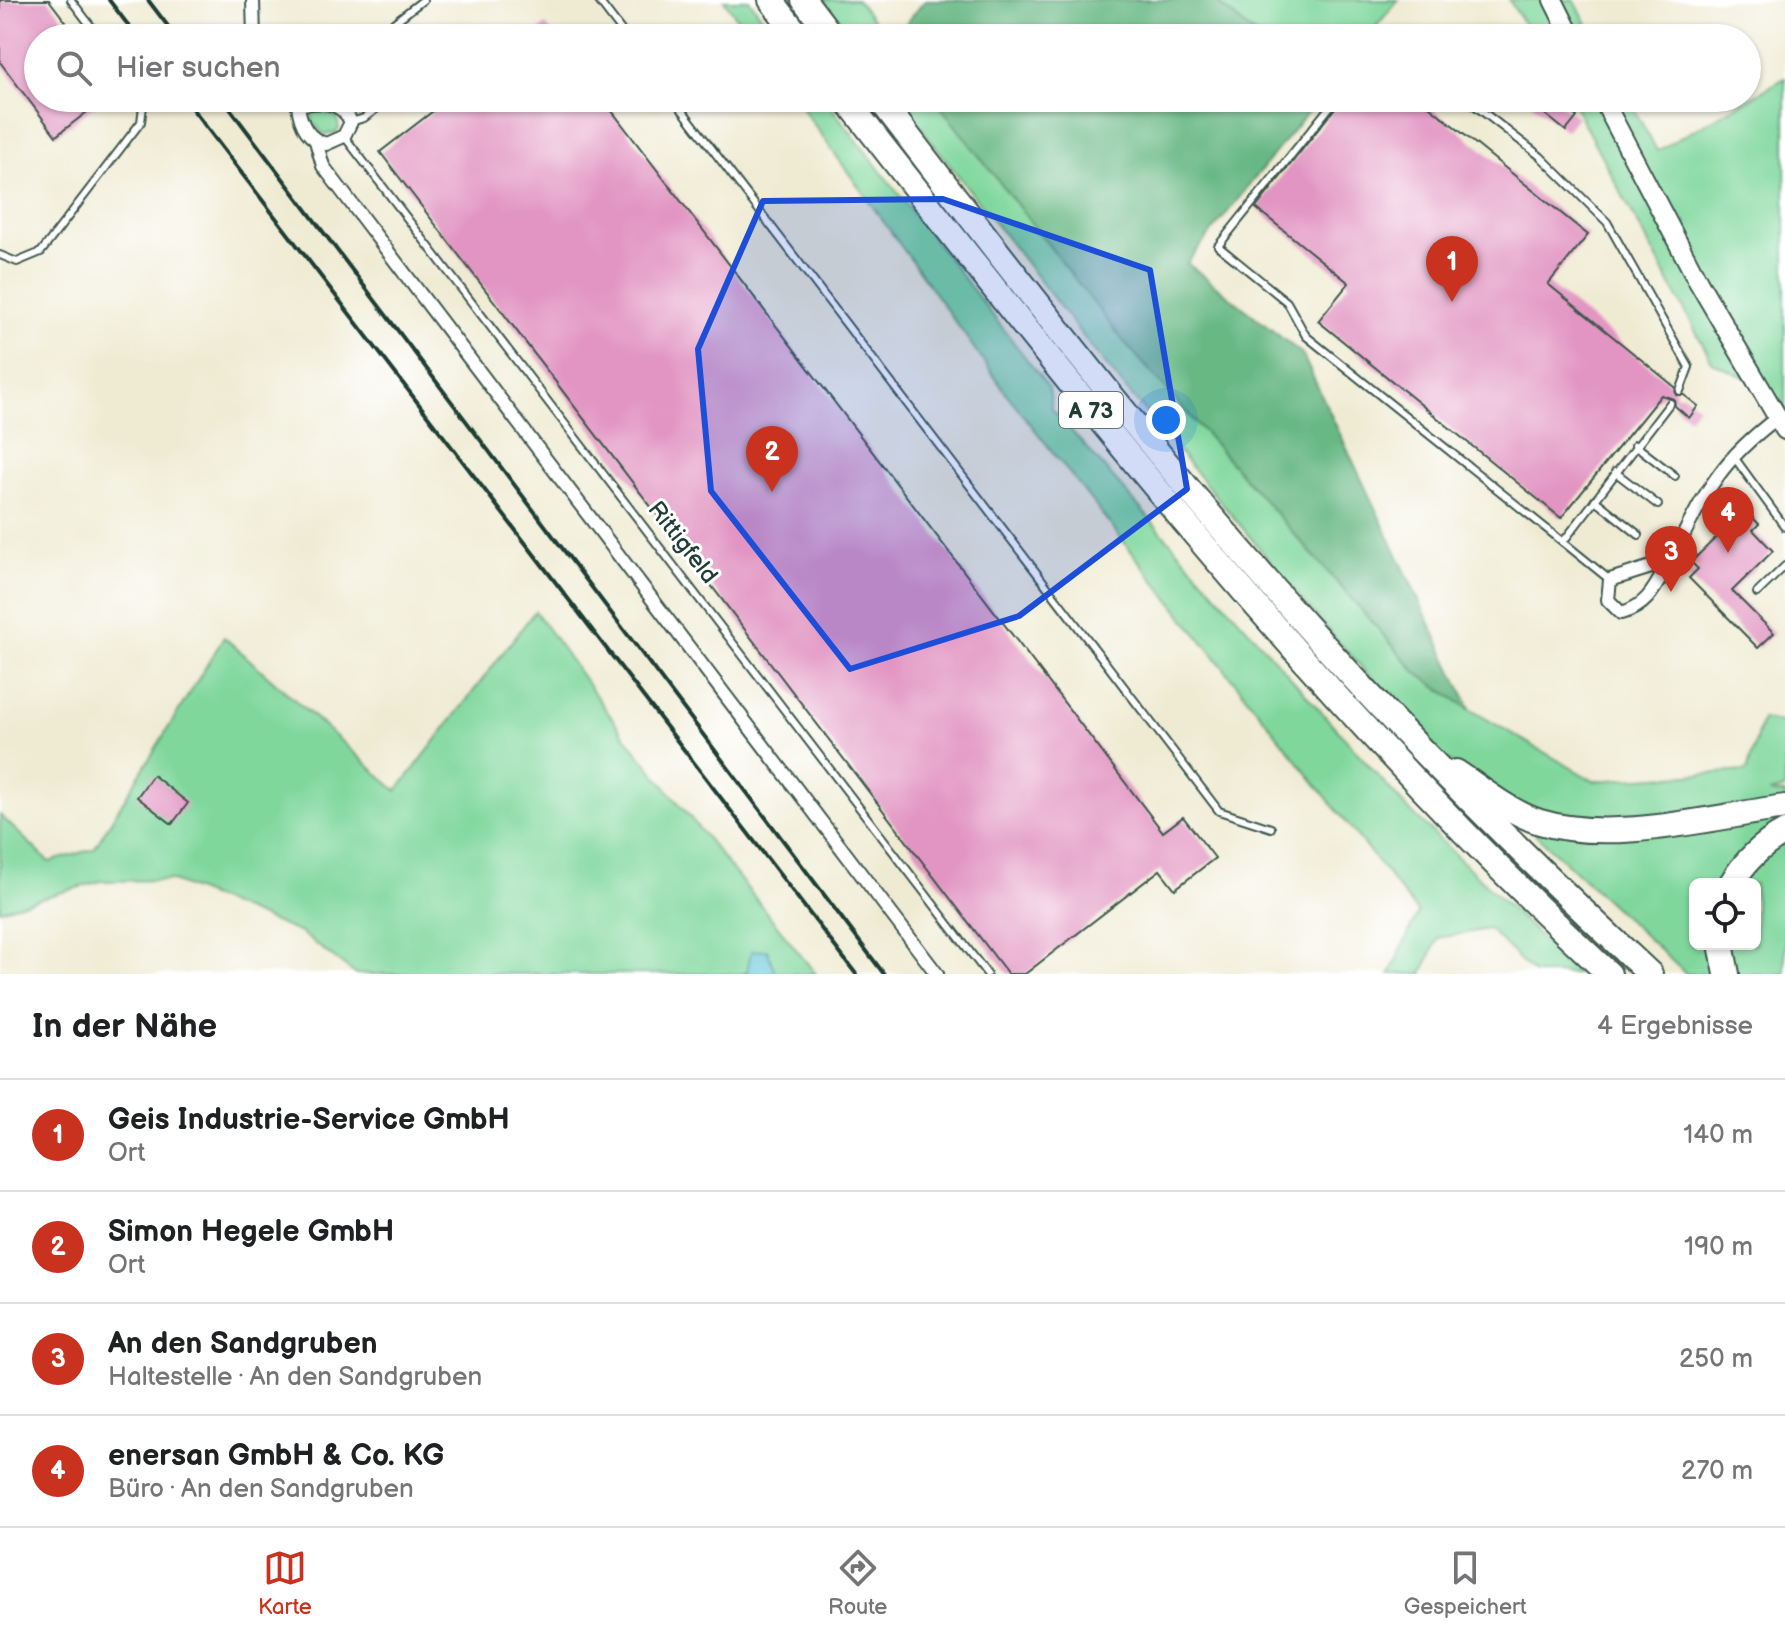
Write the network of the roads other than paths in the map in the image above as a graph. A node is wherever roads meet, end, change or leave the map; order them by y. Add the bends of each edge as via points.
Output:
1 (71, 0) edge
2 (253, 0) edge
3 (423, 0) edge
4 (598, 0) edge
5 (771, 0) edge
6 (804, 0) edge
7 (1553, 0) edge
8 (89, 24) edge
9 (254, 24) edge
10 (392, 24) edge
11 (616, 24) edge
12 (789, 24) edge
13 (822, 24) edge
14 (1565, 24) edge
15 (142, 112) edge
16 (297, 112) edge
17 (344, 112) edge
18 (372, 112) edge
19 (684, 112) edge
20 (856, 112) edge
21 (890, 112) edge
22 (1326, 112) edge
23 (1483, 112) edge
24 (1609, 112) edge
25 (351, 122) junction
26 (344, 136) junction
27 (316, 141) junction
28 (0, 255) edge
29 (1680, 391) dead end
30 (1670, 403) dead end
31 (1781, 424) edge
32 (1635, 445) junction
33 (1732, 454) junction
34 (1615, 472) junction
35 (1675, 476) dead end
36 (1595, 500) junction
37 (1658, 505) dead end
38 (1785, 527) edge
39 (1639, 535) dead end
40 (1563, 542) junction
41 (1670, 561) junction
42 (1785, 566) edge
43 (1610, 580) junction
44 (1757, 593) dead end
45 (1418, 745) junction
46 (1785, 807) edge
47 (1271, 828) dead end
48 (1785, 832) edge
49 (1735, 878) edge
50 (1722, 950) edge
51 (937, 974) edge
52 (987, 974) edge
53 (1609, 974) edge
54 (1650, 974) edge
55 (1727, 974) edge

1 - 8 lane
2 - 9 street
3 - 10 lane
4 - 11 lane
5 - 12 highway
6 - 13 highway
7 - 14 main road
15 - 28 lane via 141,122 41,252 17,262
16 - 27 street
17 - 25 street
18 - 25 lane
19 - 47 lane via 1219,811
20 - 53 highway, A 73 via 1034,341 1294,653 1467,839
21 - 45 highway, A 73 via 1182,479 1321,643
22 - 40 lane via 1218,246 1287,302 1306,336
23 - 29 lane via 1540,156 1607,222 1689,367
24 - 31 main road
25 - 26 street
26 - 27 street via 326,144
26 - 52 lane, Rittigfeld
27 - 51 street via 323,166
30 - 32 lane
31 - 33 street
32 - 34 lane
32 - 35 lane
33 - 38 lane
33 - 41 street via 1712,480
34 - 36 lane
34 - 37 lane
36 - 39 lane
36 - 40 lane
40 - 43 lane
41 - 43 street
41 - 43 street via 1638,609 1621,613 1608,600
42 - 44 lane
45 - 46 highway via 1498,801 1539,822 1572,828 1670,824
45 - 54 highway, A 73 via 1490,823
48 - 49 highway via 1766,842
50 - 55 highway

